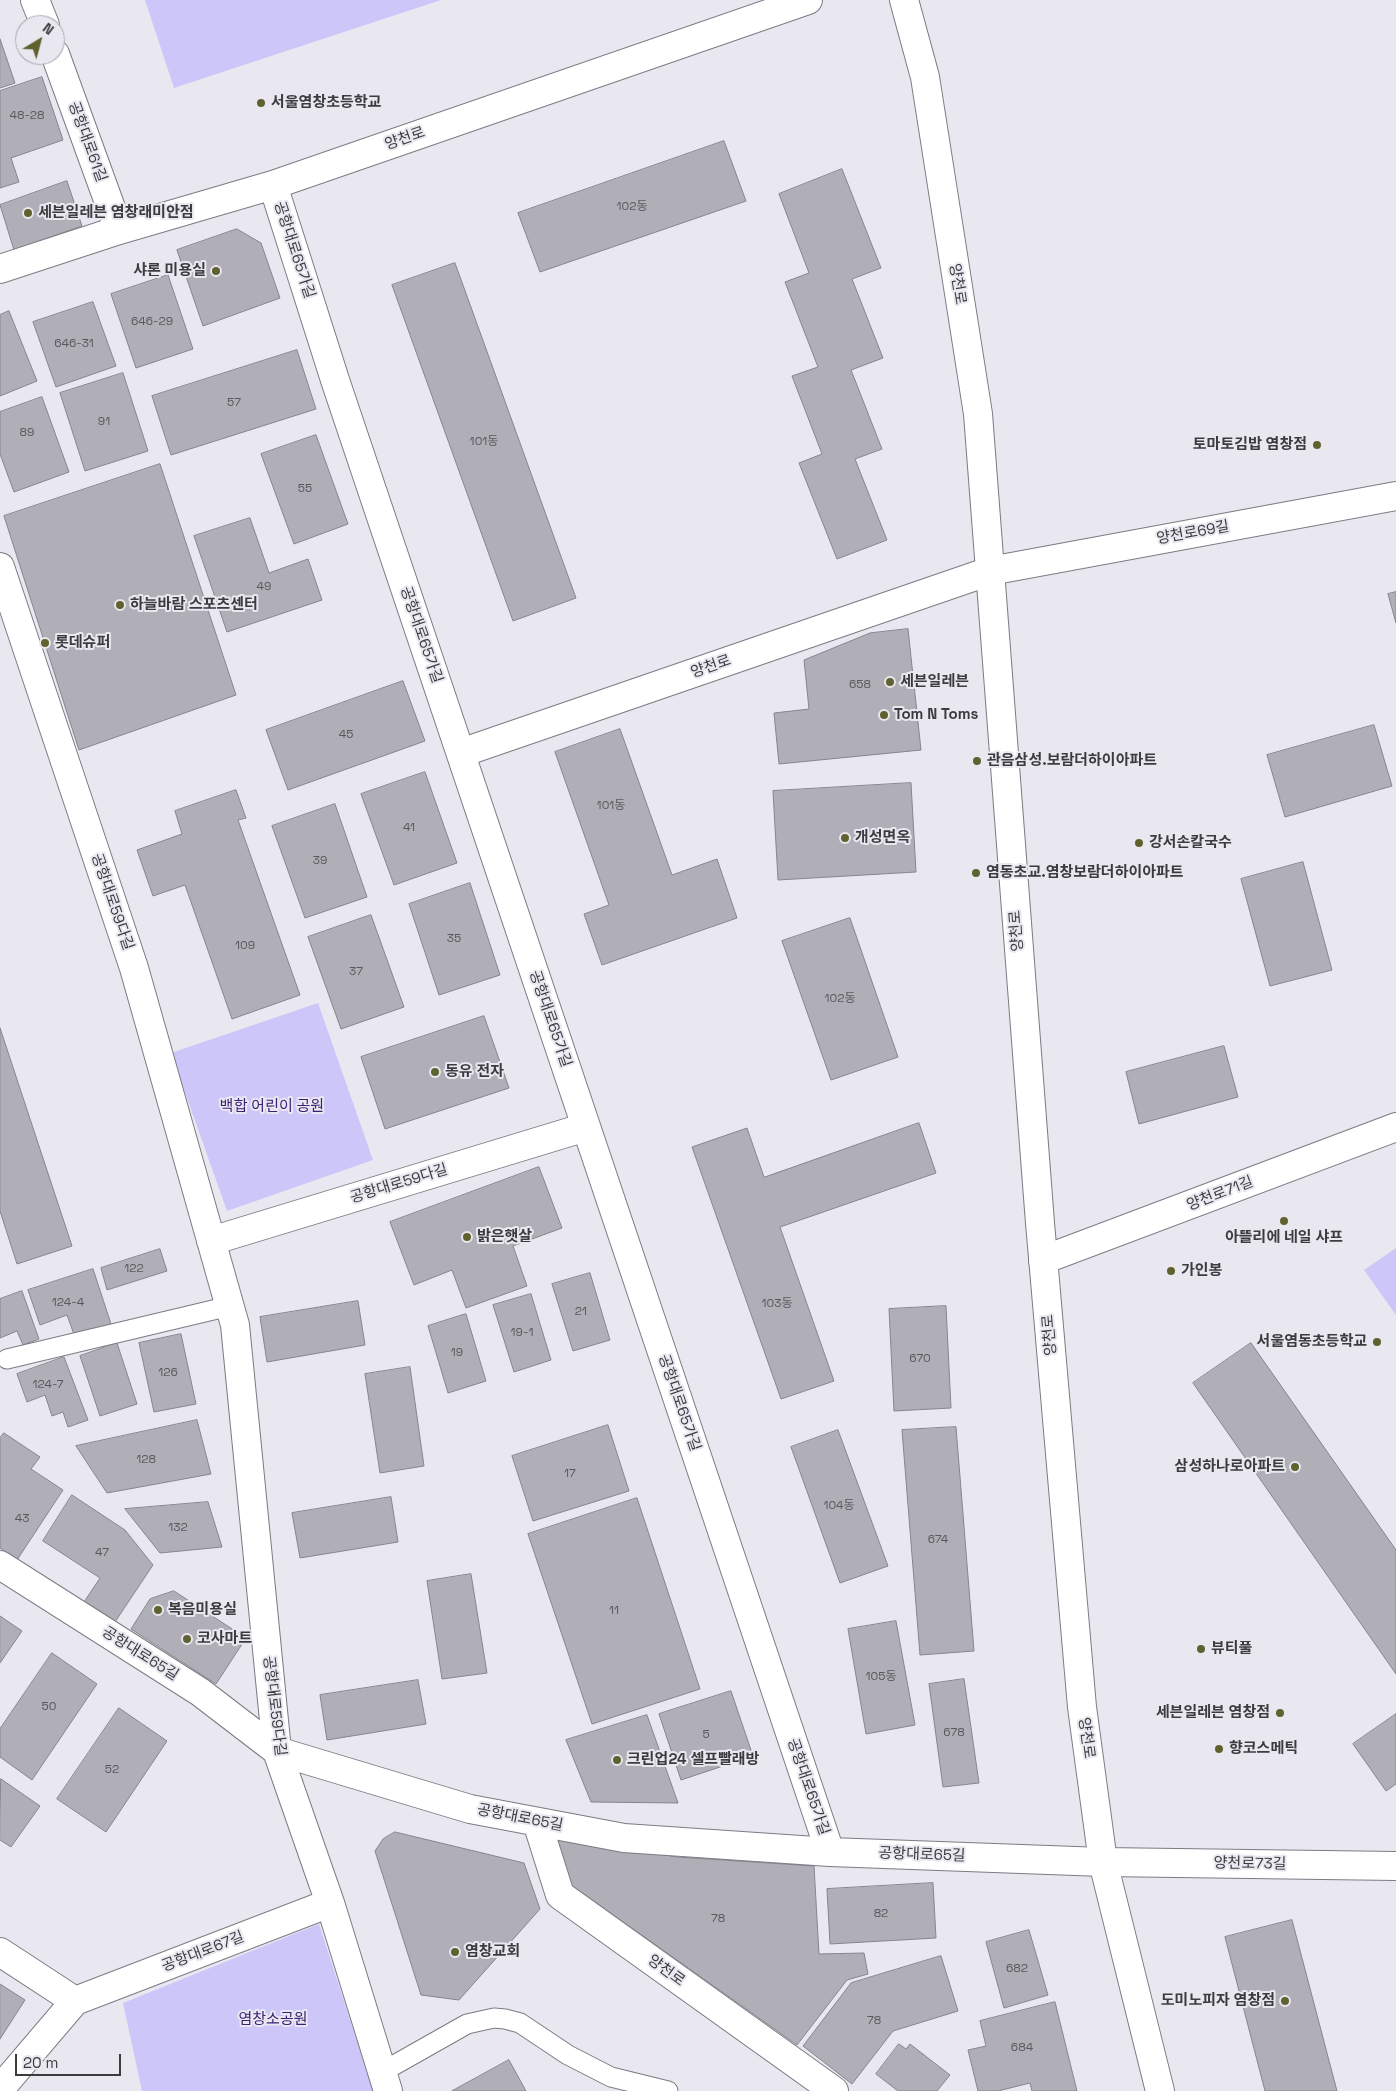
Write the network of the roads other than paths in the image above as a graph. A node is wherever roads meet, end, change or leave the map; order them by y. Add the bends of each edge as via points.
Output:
1 (35, 0) edge
2 (808, 0) edge
3 (904, 0) edge
4 (40, 15) edge
5 (59, 65) edge
6 (273, 185) junction
7 (119, 230) junction
8 (0, 269) edge
9 (1396, 496) edge
10 (0, 567) edge
11 (990, 571) junction
12 (460, 753) junction
13 (586, 1127) junction
14 (1396, 1127) edge
15 (212, 1241) junction
16 (1043, 1260) junction
17 (230, 1306) junction
18 (8, 1359) dead end
19 (0, 1565) edge
20 (277, 1751) junction
21 (537, 1822) junction
22 (830, 1852) junction
23 (1103, 1862) junction
24 (1396, 1866) edge
25 (330, 1903) junction
26 (0, 1952) edge
27 (75, 2002) junction
28 (385, 2081) edge
29 (0, 2089) edge
30 (668, 2091) edge
31 (834, 2091) edge
32 (1160, 2091) edge

1 - 4 street
2 - 6 street, 양천로
3 - 11 street, 양천로 via 925,77 978,414
5 - 7 street, 공항대로61길
6 - 7 street, 양천로
6 - 12 street, 공항대로65가길
7 - 8 street, 양천로
9 - 11 street, 양천로69길
10 - 15 street, 공항대로59다길 via 134,968
11 - 12 street, 양천로
11 - 16 street, 양천로
12 - 13 street, 공항대로65가길
13 - 15 street, 공항대로59다길
13 - 22 street, 공항대로65가길
14 - 16 street, 양천로71길
15 - 17 street, 공항대로59다길
16 - 23 street, 양천로 via 1082,1707
17 - 18 lane
17 - 20 street, 공항대로59다길 via 236,1324
19 - 20 street, 공항대로65길 via 200,1692
20 - 21 street, 공항대로65길 via 470,1809
20 - 25 street, 공항대로59다길
21 - 22 street, 공항대로65길 via 624,1838
21 - 31 street, 양천로 via 560,1895
22 - 23 street, 공항대로65길
23 - 24 street, 양천로73길
23 - 32 street, 양천로
25 - 27 street, 공항대로67길
25 - 28 street, 공항대로59다길
26 - 27 street
27 - 29 street, 공항대로67길
28 - 30 lane via 467,2024 494,2018 520,2023 568,2055 611,2077

